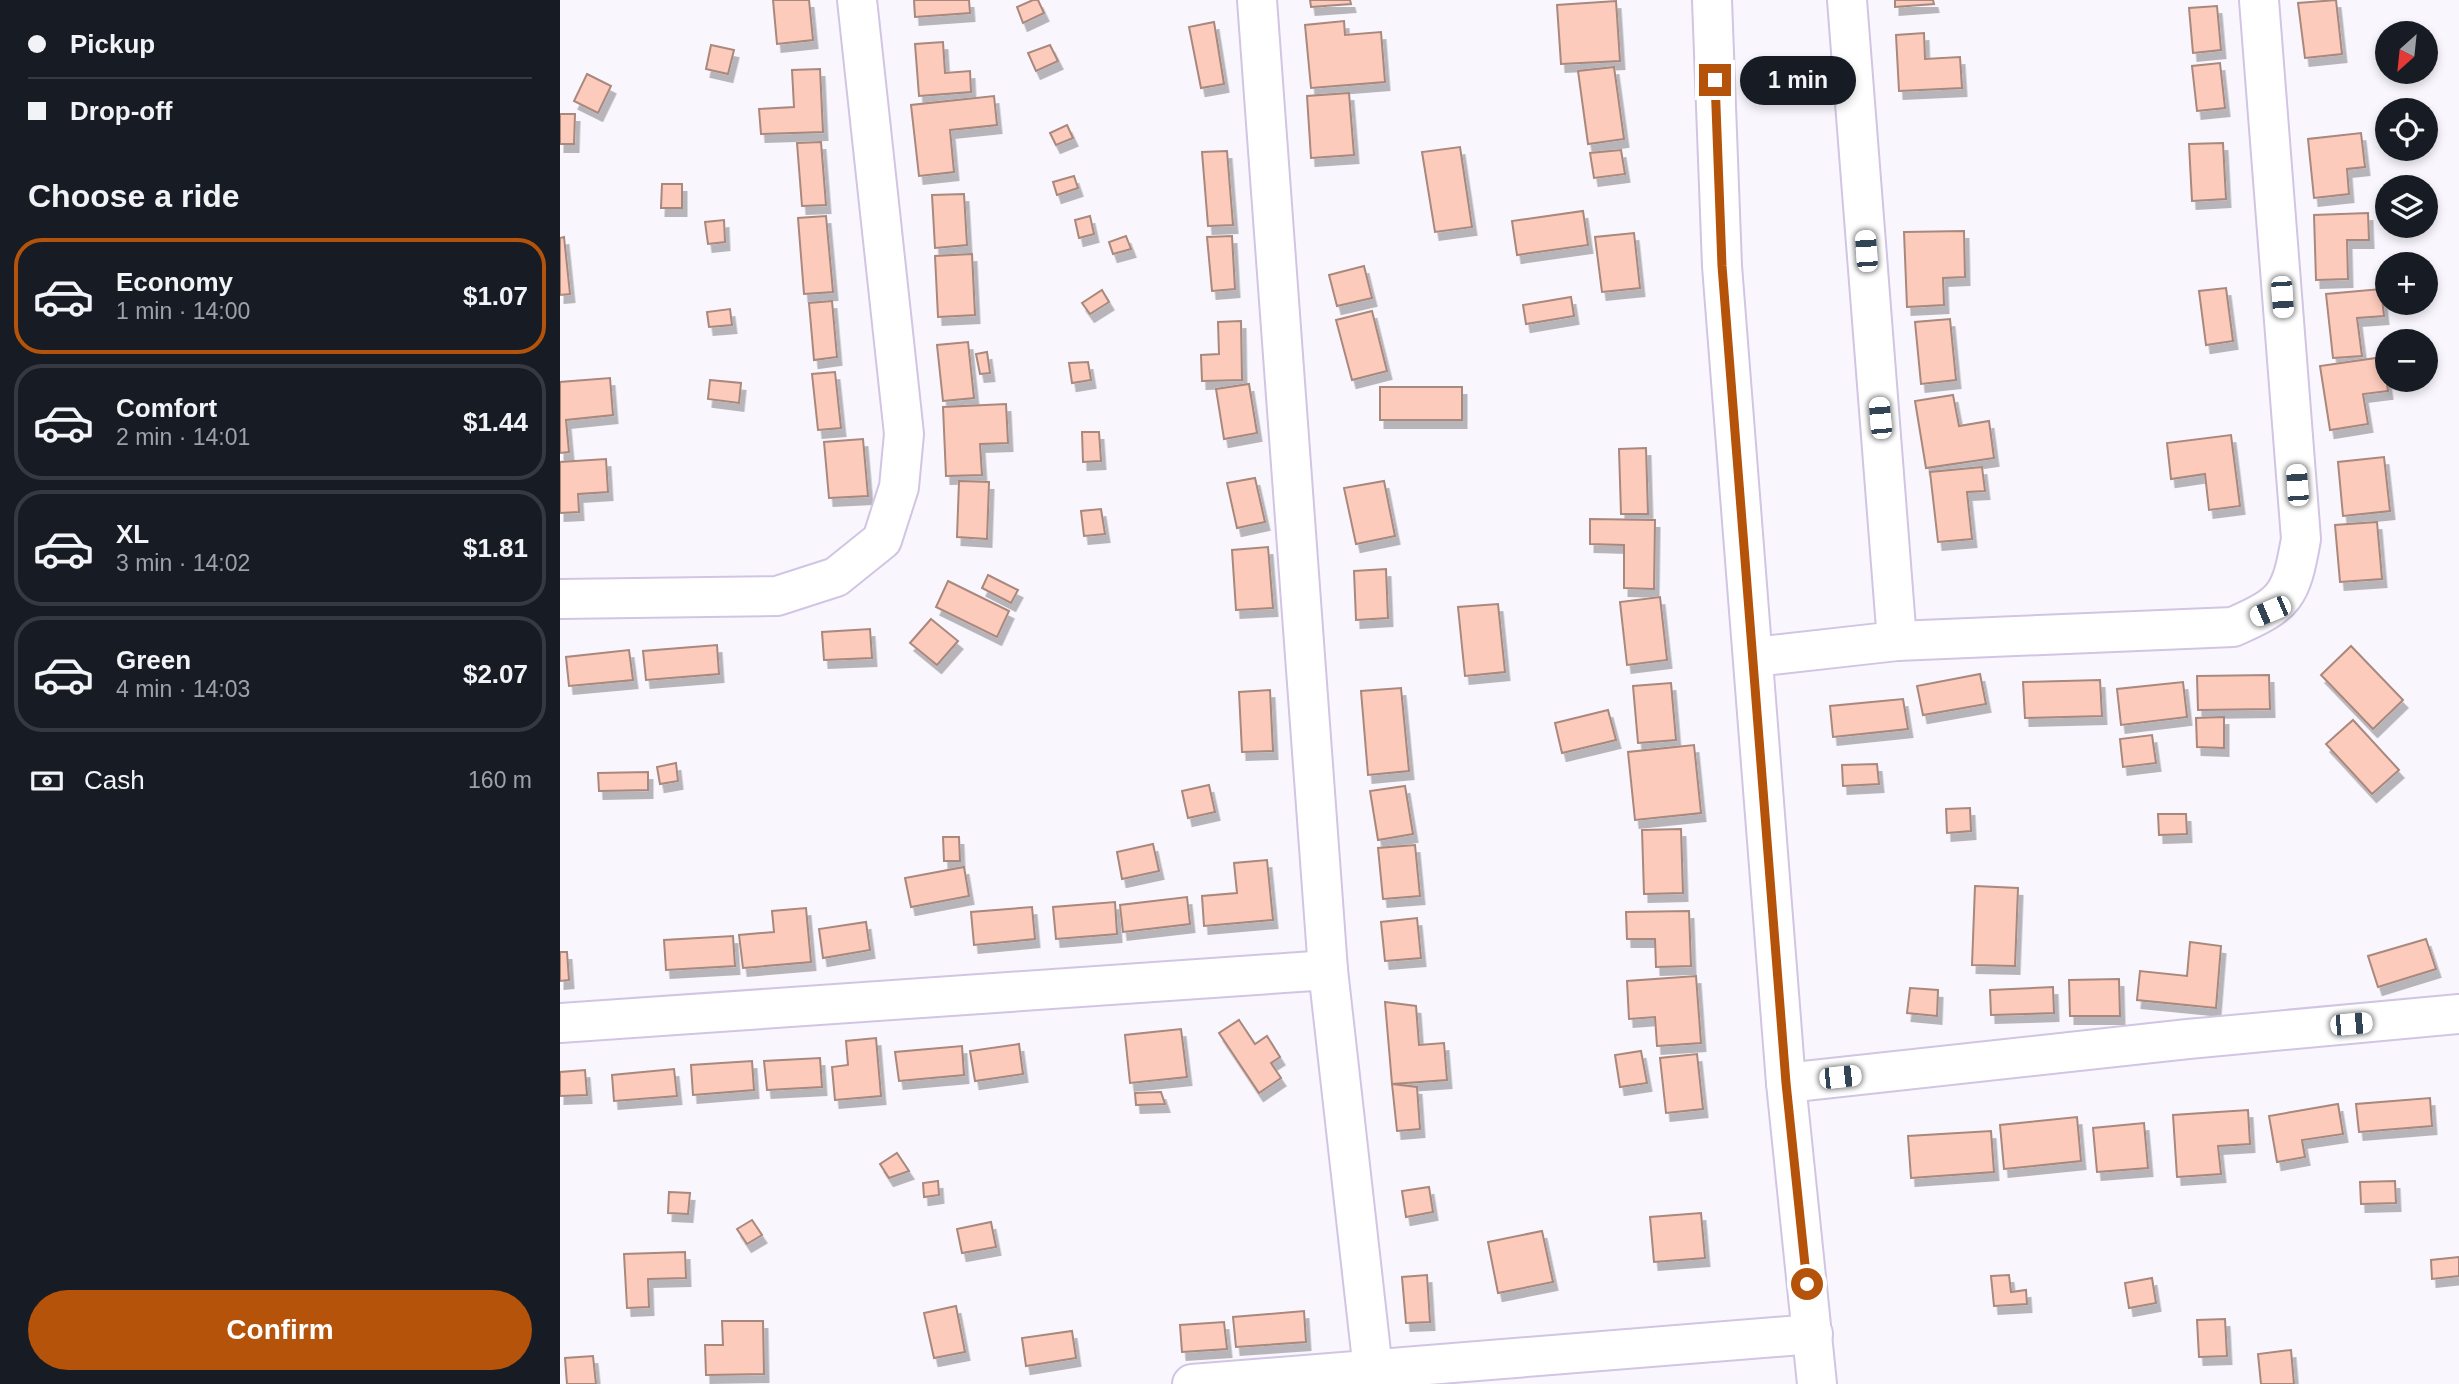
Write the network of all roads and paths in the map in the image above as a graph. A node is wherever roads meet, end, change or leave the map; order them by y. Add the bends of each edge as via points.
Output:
1 (857, 0) edge
2 (1256, 0) edge
3 (1712, 0) edge
4 (1847, 0) edge
5 (2259, 0) edge
6 (560, 599) edge
7 (1897, 640) junction
8 (1754, 657) junction
9 (1328, 970) junction
10 (2459, 1014) edge
11 (560, 1023) edge
12 (1786, 1083) junction
13 (1813, 1334) junction
14 (1373, 1370) junction
15 (1192, 1384) edge
16 (1817, 1384) edge

1 - 6 street via 904,434 899,487 882,540 836,577 777,596
2 - 9 street
3 - 8 street via 1722,266
4 - 7 street
5 - 7 street via 2301,540 2294,581 2270,611 2233,627
7 - 8 street
8 - 12 street
9 - 11 street
9 - 14 street
10 - 12 street
12 - 13 street
13 - 14 street
13 - 16 street
14 - 15 street

